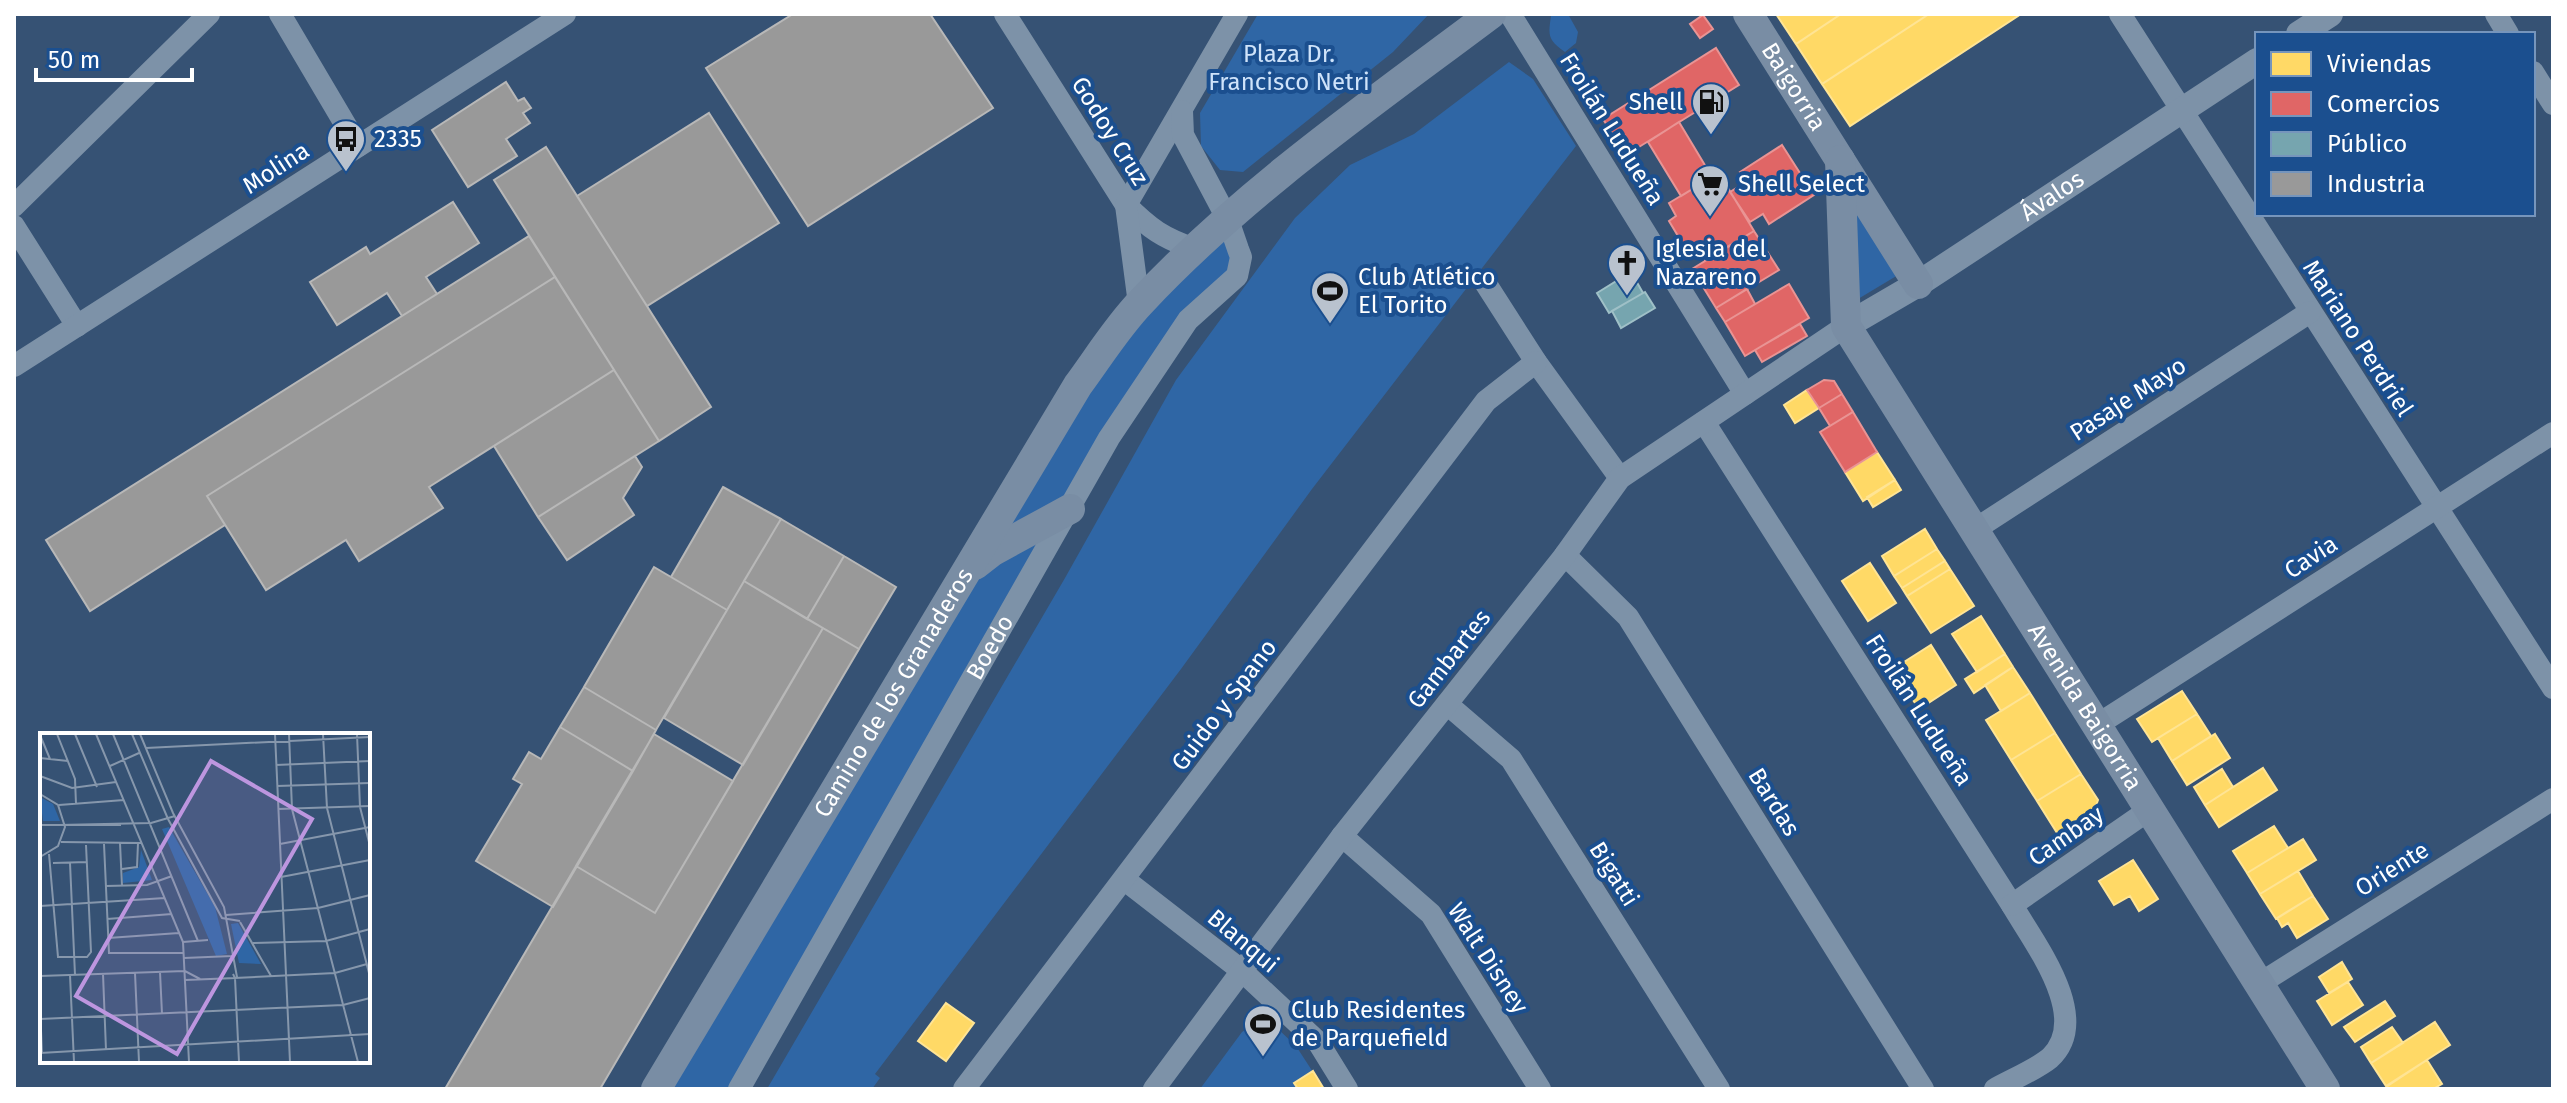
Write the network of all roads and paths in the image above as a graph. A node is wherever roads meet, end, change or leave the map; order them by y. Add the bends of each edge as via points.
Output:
1 (209, 14) edge
2 (280, 14) edge
3 (565, 14) edge
4 (1005, 14) edge
5 (1237, 14) edge
6 (1491, 14) edge
7 (1510, 14) edge
8 (1748, 14) edge
9 (2120, 14) edge
10 (2330, 14) edge
11 (2496, 14) edge
12 (2302, 32) edge
13 (2507, 32) edge
14 (2255, 62) edge
15 (2535, 75) edge
16 (2553, 104) edge
17 (2181, 110) junction
18 (1182, 111) junction
19 (358, 146) junction
20 (1840, 160) junction
21 (1126, 205) junction
22 (14, 206) edge
23 (1228, 220) junction
24 (14, 226) edge
25 (1195, 249) junction
26 (1486, 284) dead end
27 (1918, 284) junction
28 (1139, 304) junction
29 (2310, 312) junction
30 (77, 326) junction
31 (1846, 326) junction
32 (1536, 362) junction
33 (14, 366) edge
34 (1745, 394) junction
35 (1704, 422) junction
36 (2553, 433) edge
37 (1620, 478) junction
38 (2437, 508) junction
39 (1070, 509) junction
40 (1974, 530) junction
41 (1565, 555) junction
42 (964, 574) junction
43 (2553, 688) edge
44 (1447, 704) junction
45 (2097, 725) junction
46 (2553, 799) edge
47 (2149, 810) junction
48 (1342, 836) junction
49 (1125, 880) junction
50 (2012, 905) junction
51 (1241, 970) junction
52 (2259, 984) junction
53 (656, 1089) edge
54 (739, 1089) edge
55 (964, 1089) edge
56 (1154, 1089) edge
57 (1347, 1089) edge
58 (1540, 1089) edge
59 (1719, 1089) edge
60 (1923, 1089) edge
61 (1995, 1089) edge
62 (2325, 1089) edge

1 - 22 street
2 - 19 street
3 - 19 street, Molina
4 - 21 street, Godoy Cruz
5 - 18 street
6 - 23 main road
7 - 34 street, Froilán Ludueña
8 - 20 main road, Baigorria
9 - 17 street, Mariano Perdriel
10 - 12 street
11 - 13 street
14 - 17 street, Ávalos
15 - 16 street
17 - 27 street, Ávalos
17 - 29 street, Mariano Perdriel
18 - 21 street
18 - 23 street, Boedo via 1183,135
19 - 30 street, Molina
20 - 27 main road, Baigorria
20 - 31 main road
21 - 25 street, Godoy Cruz via 1147,226
21 - 28 street
23 - 25 main road
23 - 39 street, Boedo via 1241,257 1237,276 1188,320 1109,438
24 - 30 street
25 - 28 main road, Camino de los Granaderos
26 - 32 street
27 - 31 street, Ávalos
28 - 42 main road, Camino de los Granaderos via 1078,385
29 - 38 street, Mariano Perdriel
29 - 40 street, Pasaje Mayo
30 - 33 street, Molina
31 - 34 street, Gambartes
31 - 40 main road, Avenida Baigorria
32 - 37 street
32 - 49 street, Guido y Spano via 1486,401
34 - 35 street, Gambartes
35 - 37 street, Gambartes
35 - 50 street, Froilán Ludueña
36 - 38 street, Cavia
37 - 41 street, Gambartes
38 - 43 street, Mariano Perdriel
38 - 45 street, Cavia
39 - 42 main road via 993,551
39 - 54 street, Boedo
40 - 45 main road, Avenida Baigorria
41 - 44 street, Gambartes
41 - 60 street, Bardas via 1628,617
42 - 53 main road, Camino de los Granaderos
44 - 48 street, Gambartes
44 - 59 street, Bigatti via 1511,759
45 - 47 main road, Avenida Baigorria
46 - 52 street, Oriente
47 - 50 street, Cambay
47 - 52 main road, Avenida Baigorria
48 - 51 street, Gambartes
48 - 58 street, Walt Disney via 1431,914
49 - 51 street, Blanqui
49 - 55 street, Guido y Spano
50 - 61 street, Froilán Ludueña via 2058,983 2065,1035 2050,1057
51 - 56 street, Gambartes
51 - 57 street, Blanqui via 1318,1042
52 - 62 main road, Avenida Baigorria

